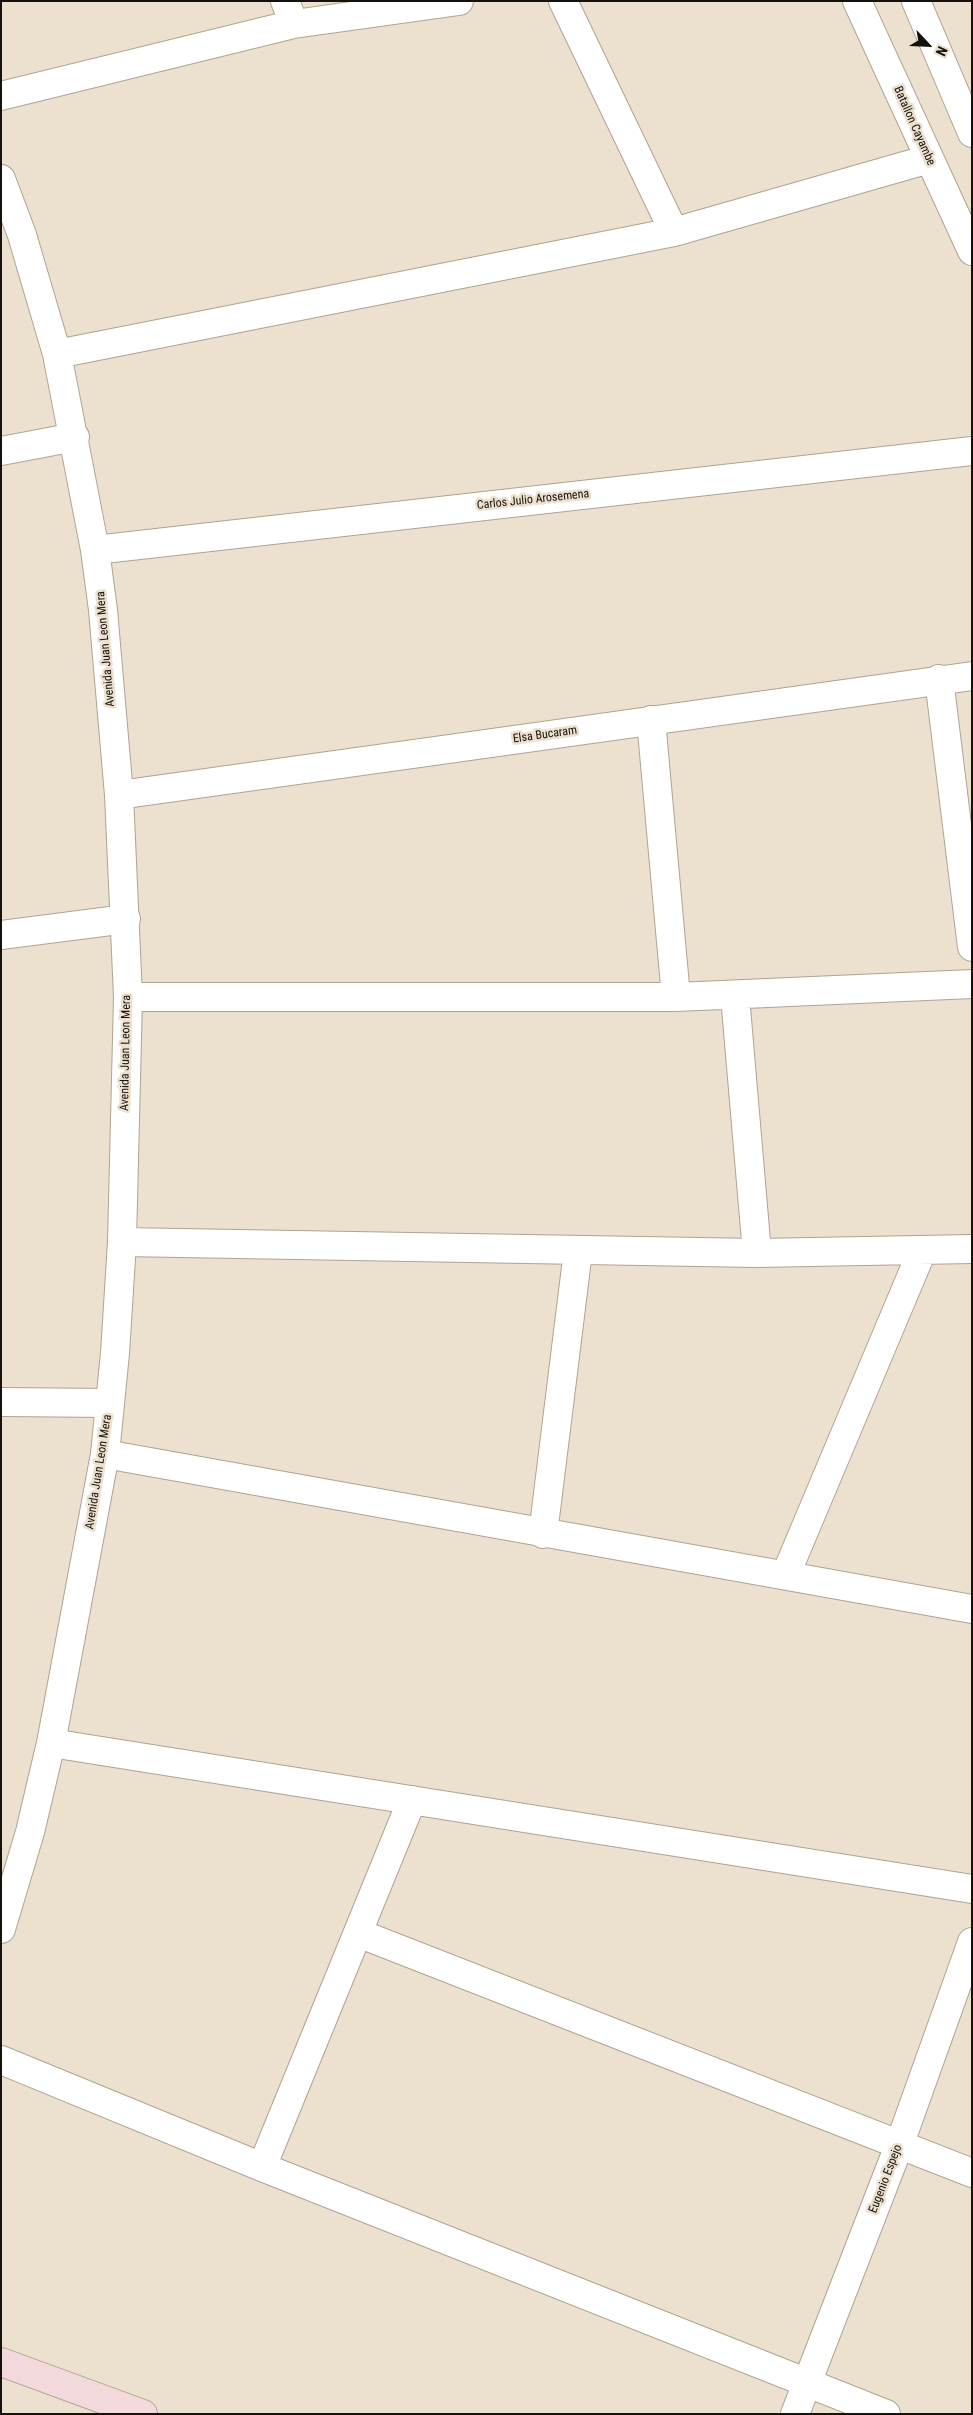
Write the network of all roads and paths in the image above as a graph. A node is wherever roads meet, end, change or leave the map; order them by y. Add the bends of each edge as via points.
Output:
1 (459, 1) edge
2 (563, 1) edge
3 (857, 1) edge
4 (916, 1) edge
5 (289, 13) edge
6 (962, 81) edge
7 (1, 96) edge
8 (972, 133) edge
9 (929, 159) junction
10 (1, 179) edge
11 (674, 232) junction
12 (972, 251) edge
13 (58, 354) junction
14 (75, 437) junction
15 (1, 451) edge
16 (972, 451) edge
17 (95, 550) junction
18 (972, 676) edge
19 (939, 679) junction
20 (650, 720) junction
21 (119, 795) junction
22 (126, 919) junction
23 (1, 935) edge
24 (972, 946) edge
25 (972, 984) edge
26 (735, 996) junction
27 (128, 997) junction
28 (676, 997) junction
29 (122, 1242) junction
30 (972, 1249) edge
31 (578, 1251) junction
32 (922, 1251) junction
33 (757, 1253) junction
34 (1, 1402) edge
35 (110, 1403) junction
36 (105, 1454) junction
37 (543, 1534) junction
38 (786, 1574) junction
39 (972, 1609) edge
40 (51, 1743) junction
41 (412, 1800) junction
42 (972, 1888) edge
43 (1, 1929) edge
44 (358, 1933) junction
45 (972, 1942) edge
46 (1, 2060) edge
47 (900, 2143) junction
48 (262, 2167) junction
49 (972, 2173) edge
50 (1, 2362) edge
51 (808, 2382) junction
52 (142, 2414) edge
53 (795, 2414) edge
54 (886, 2414) edge

1 - 5 street
2 - 11 street
3 - 9 street, Batallon Cayambe
4 - 6 street
5 - 7 street
6 - 8 street
9 - 11 street
9 - 12 street, Batallon Cayambe
10 - 13 street, Avenida Juan Leon Mera via 22,235
11 - 13 street
13 - 14 street, Avenida Juan Leon Mera
14 - 15 street
14 - 17 street, Avenida Juan Leon Mera
16 - 17 street, Carlos Julio Arosemena
17 - 21 street, Avenida Juan Leon Mera
18 - 19 street, Elsa Bucaram
19 - 20 street, Elsa Bucaram
19 - 24 street
20 - 21 street, Elsa Bucaram
20 - 28 street
21 - 22 street, Avenida Juan Leon Mera
22 - 23 street
22 - 27 street, Avenida Juan Leon Mera
25 - 26 street
26 - 28 street
26 - 33 street
27 - 28 street
27 - 29 street, Avenida Juan Leon Mera
29 - 31 street
29 - 35 street, Avenida Juan Leon Mera
30 - 32 street
31 - 33 street
31 - 37 street
32 - 33 street
32 - 38 street
34 - 35 street
35 - 36 street, Avenida Juan Leon Mera
36 - 37 street
36 - 40 street, Avenida Juan Leon Mera
37 - 38 street
38 - 39 street
40 - 41 street
40 - 43 street, Avenida Juan Leon Mera via 30,1832
41 - 42 street
41 - 44 street
44 - 47 street
44 - 48 street
45 - 47 street, Eugenio Espejo
46 - 48 street
47 - 49 street
47 - 51 street, Eugenio Espejo
48 - 51 street
50 - 52 street
51 - 53 street, Eugenio Espejo
51 - 54 street

